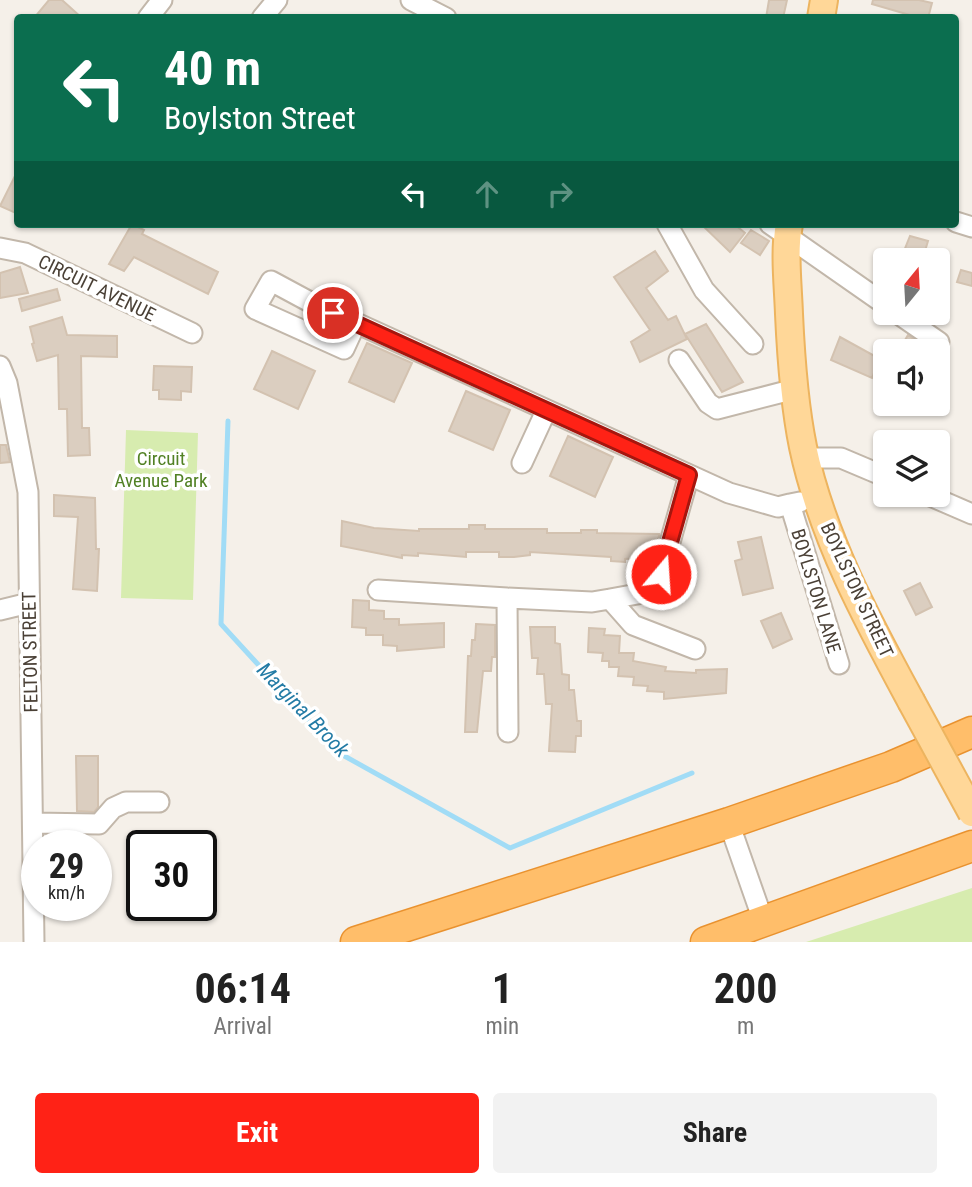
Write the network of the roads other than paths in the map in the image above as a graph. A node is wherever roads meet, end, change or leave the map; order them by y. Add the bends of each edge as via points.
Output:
1 (162, 0) edge
2 (277, 0) edge
3 (411, 0) edge
4 (151, 14) edge
5 (265, 14) edge
6 (438, 14) edge
7 (669, 228) edge
8 (782, 228) edge
9 (783, 228) edge
10 (0, 248) edge
11 (873, 295) edge
12 (356, 323) junction
13 (916, 326) edge
14 (192, 334) dead end
15 (935, 339) edge
16 (753, 344) dead end
17 (679, 359) dead end
18 (0, 366) edge
19 (794, 389) junction
20 (546, 411) junction
21 (806, 458) junction
22 (522, 463) dead end
23 (873, 472) edge
24 (689, 475) junction
25 (817, 498) junction
26 (790, 504) junction
27 (950, 504) edge
28 (972, 514) edge
29 (378, 590) dead end
30 (507, 598) junction
31 (610, 599) junction
32 (29, 603) junction
33 (0, 610) edge
34 (695, 649) dead end
35 (839, 664) dead end
36 (508, 732) dead end
37 (972, 733) edge
38 (159, 802) dead end
39 (972, 813) edge
40 (33, 823) junction
41 (729, 823) junction
42 (972, 846) edge
43 (764, 923) junction
44 (34, 942) edge
45 (356, 942) edge
46 (706, 942) edge

1 - 4 street
2 - 5 street
3 - 6 street
7 - 16 street via 704,290
8 - 19 main road, BOYLSTON STREET
9 - 11 street
10 - 14 street, CIRCUIT AVENUE via 25,253
12 - 12 street via 271,281 255,309 344,349
12 - 20 street
13 - 15 street
17 - 19 street via 708,403 718,409
18 - 32 street, FELTON STREET via 29,492
19 - 21 main road, BOYLSTON STREET
20 - 22 street
20 - 24 street
21 - 23 street via 841,458
21 - 25 main road, BOYLSTON STREET
24 - 26 street via 766,504
24 - 31 street via 661,574 643,593
25 - 26 street, BOYLSTON LANE
25 - 39 main road, BOYLSTON STREET, bridge via 842,565
26 - 35 street, BOYLSTON LANE
27 - 28 street
29 - 30 street
30 - 31 street
30 - 36 street
31 - 34 street via 633,625
32 - 33 street
32 - 40 street, FELTON STREET
37 - 41 highway via 891,767
38 - 40 street via 126,802 113,808 99,824
40 - 44 street, FELTON STREET
41 - 43 street
41 - 45 highway
42 - 43 highway
43 - 46 highway

